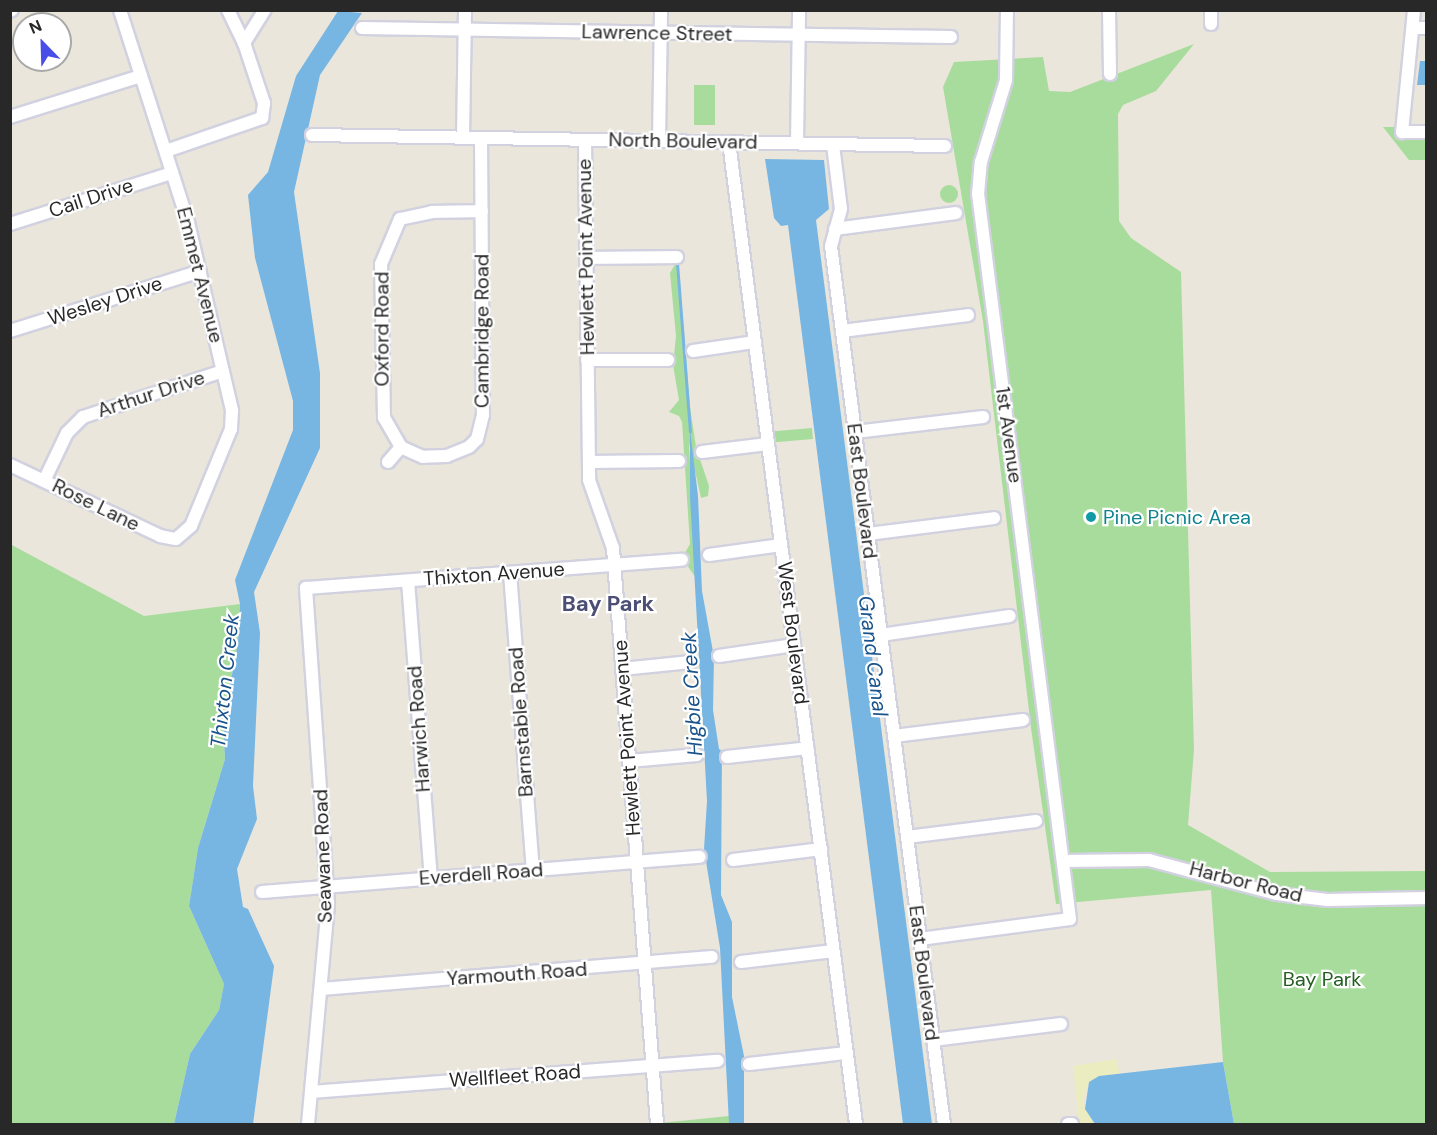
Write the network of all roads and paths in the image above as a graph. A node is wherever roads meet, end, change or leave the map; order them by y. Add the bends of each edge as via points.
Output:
1 (120, 10) edge
2 (228, 10) edge
3 (265, 10) edge
4 (465, 10) edge
5 (662, 10) edge
6 (799, 10) edge
7 (1007, 10) edge
8 (1109, 10) edge
9 (1211, 10) edge
10 (1414, 10) edge
11 (1211, 24) dead end
12 (362, 28) dead end
13 (1420, 28) edge
14 (465, 30) junction
15 (661, 33) junction
16 (799, 35) junction
17 (951, 37) dead end
18 (244, 43) junction
19 (1110, 74) dead end
20 (141, 76) junction
21 (10, 117) edge
22 (1426, 132) edge
23 (312, 135) dead end
24 (463, 138) junction
25 (481, 138) junction
26 (585, 140) junction
27 (659, 141) junction
28 (729, 142) junction
29 (797, 143) junction
30 (833, 145) junction
31 (945, 146) dead end
32 (166, 152) junction
33 (172, 173) junction
34 (482, 211) junction
35 (956, 213) dead end
36 (10, 224) edge
37 (835, 230) junction
38 (677, 257) dead end
39 (586, 258) junction
40 (200, 271) junction
41 (968, 315) dead end
42 (10, 331) edge
43 (842, 331) junction
44 (755, 342) junction
45 (693, 351) dead end
46 (587, 360) junction
47 (668, 360) dead end
48 (223, 371) junction
49 (983, 417) dead end
50 (855, 432) junction
51 (768, 444) junction
52 (401, 447) junction
53 (702, 452) dead end
54 (679, 461) dead end
55 (388, 462) dead end
56 (589, 462) junction
57 (10, 465) edge
58 (44, 480) junction
59 (994, 518) dead end
60 (868, 534) junction
61 (183, 536) joint
62 (781, 545) junction
63 (709, 555) dead end
64 (682, 560) dead end
65 (613, 565) junction
66 (510, 573) junction
67 (408, 581) junction
68 (306, 588) joint
69 (1010, 616) dead end
70 (881, 635) junction
71 (794, 645) junction
72 (719, 656) dead end
73 (691, 662) dead end
74 (622, 669) junction
75 (1023, 720) dead end
76 (894, 736) junction
77 (808, 748) junction
78 (697, 755) dead end
79 (727, 757) dead end
80 (629, 761) junction
81 (1036, 821) dead end
82 (907, 837) junction
83 (820, 849) junction
84 (700, 857) dead end
85 (733, 860) dead end
86 (1065, 861) junction
87 (636, 862) junction
88 (533, 870) junction
89 (431, 878) junction
90 (327, 885) junction
91 (262, 892) dead end
92 (1426, 898) edge
93 (920, 939) junction
94 (833, 951) junction
95 (712, 957) dead end
96 (741, 962) dead end
97 (644, 964) junction
98 (321, 989) junction
99 (1060, 1024) dead end
100 (933, 1040) junction
101 (846, 1053) junction
102 (718, 1061) dead end
103 (749, 1065) dead end
104 (652, 1066) junction
105 (311, 1092) junction
106 (308, 1125) edge
107 (657, 1125) edge
108 (856, 1125) edge
109 (944, 1125) edge

1 - 20 street, Emmet Avenue
2 - 18 street
3 - 18 street
4 - 14 street
5 - 15 street
6 - 16 street
7 - 86 street, 1st Avenue via 1006,80 981,162 978,194
8 - 19 street
9 - 11 street
10 - 13 street
12 - 14 street, Lawrence Street
13 - 22 street via 1402,132
14 - 15 street, Lawrence Street
14 - 24 street
15 - 16 street, Lawrence Street
15 - 27 street
16 - 17 street, Lawrence Street
16 - 29 street
18 - 32 street via 264,103 262,118
20 - 21 street
20 - 32 street, Emmet Avenue
23 - 24 street, North Boulevard
24 - 25 street, North Boulevard
25 - 26 street, North Boulevard
25 - 34 street, Cambridge Road
26 - 27 street, North Boulevard
26 - 39 street, Hewlett Point Avenue
27 - 28 street, North Boulevard
28 - 29 street, North Boulevard
28 - 44 street, West Boulevard
29 - 30 street, North Boulevard
30 - 31 street, North Boulevard
30 - 37 street, East Boulevard via 841,210
32 - 33 street, Emmet Avenue
33 - 36 street, Cail Drive
33 - 40 street, Emmet Avenue
34 - 52 street, Cambridge Road via 484,399 480,433 469,447 447,456 423,457
34 - 52 street, Oxford Road via 432,212 400,219 385,250 380,272 382,402 387,429
35 - 37 street
37 - 43 street, East Boulevard via 831,246
38 - 39 street
39 - 46 street, Hewlett Point Avenue
40 - 42 street, Wesley Drive
40 - 48 street, Emmet Avenue
41 - 43 street
43 - 50 street, East Boulevard
44 - 45 street
44 - 51 street, West Boulevard
46 - 47 street
46 - 56 street, Hewlett Point Avenue
48 - 58 street, Arthur Drive via 83,417 67,433
48 - 61 street, Emmet Avenue via 232,410 231,429 191,526
49 - 50 street
50 - 60 street, East Boulevard
51 - 53 street
51 - 62 street, West Boulevard
52 - 55 street
54 - 56 street
56 - 65 street, Hewlett Point Avenue via 590,489 610,534
57 - 58 street, Rose Lane
58 - 61 street, Rose Lane via 160,536
59 - 60 street
60 - 70 street, East Boulevard
62 - 63 street
62 - 71 street, West Boulevard
64 - 65 street, Thixton Avenue
65 - 66 street, Thixton Avenue
65 - 74 street, Hewlett Point Avenue
66 - 67 street, Thixton Avenue
66 - 88 street, Barnstable Road
67 - 68 street, Thixton Avenue
67 - 89 street, Harwich Road
68 - 90 street, Seawane Road
69 - 70 street
70 - 76 street, East Boulevard
71 - 72 street
71 - 77 street, West Boulevard
73 - 74 street
74 - 80 street, Hewlett Point Avenue
75 - 76 street
76 - 82 street, East Boulevard
77 - 79 street
77 - 83 street, West Boulevard
78 - 80 street
80 - 87 street, Hewlett Point Avenue
81 - 82 street
82 - 93 street, East Boulevard
83 - 85 street
83 - 94 street, West Boulevard
84 - 87 street, Everdell Road
86 - 92 street, Harbor Road via 1149,860 1277,894 1328,900
86 - 93 street, 1st Avenue via 1070,919
87 - 88 street, Everdell Road
87 - 97 street, Hewlett Point Avenue
88 - 89 street, Everdell Road
89 - 90 street, Everdell Road
90 - 91 street, Everdell Road
90 - 98 street, Seawane Road
93 - 100 street, East Boulevard
94 - 96 street
94 - 101 street, West Boulevard
95 - 97 street, Yarmouth Road
97 - 98 street, Yarmouth Road
97 - 104 street, Hewlett Point Avenue
98 - 105 street, Seawane Road
99 - 100 street
100 - 109 street, East Boulevard
101 - 103 street
101 - 108 street, West Boulevard
102 - 104 street, Wellfleet Road
104 - 105 street, Wellfleet Road
104 - 107 street, Hewlett Point Avenue
105 - 106 street, Seawane Road

